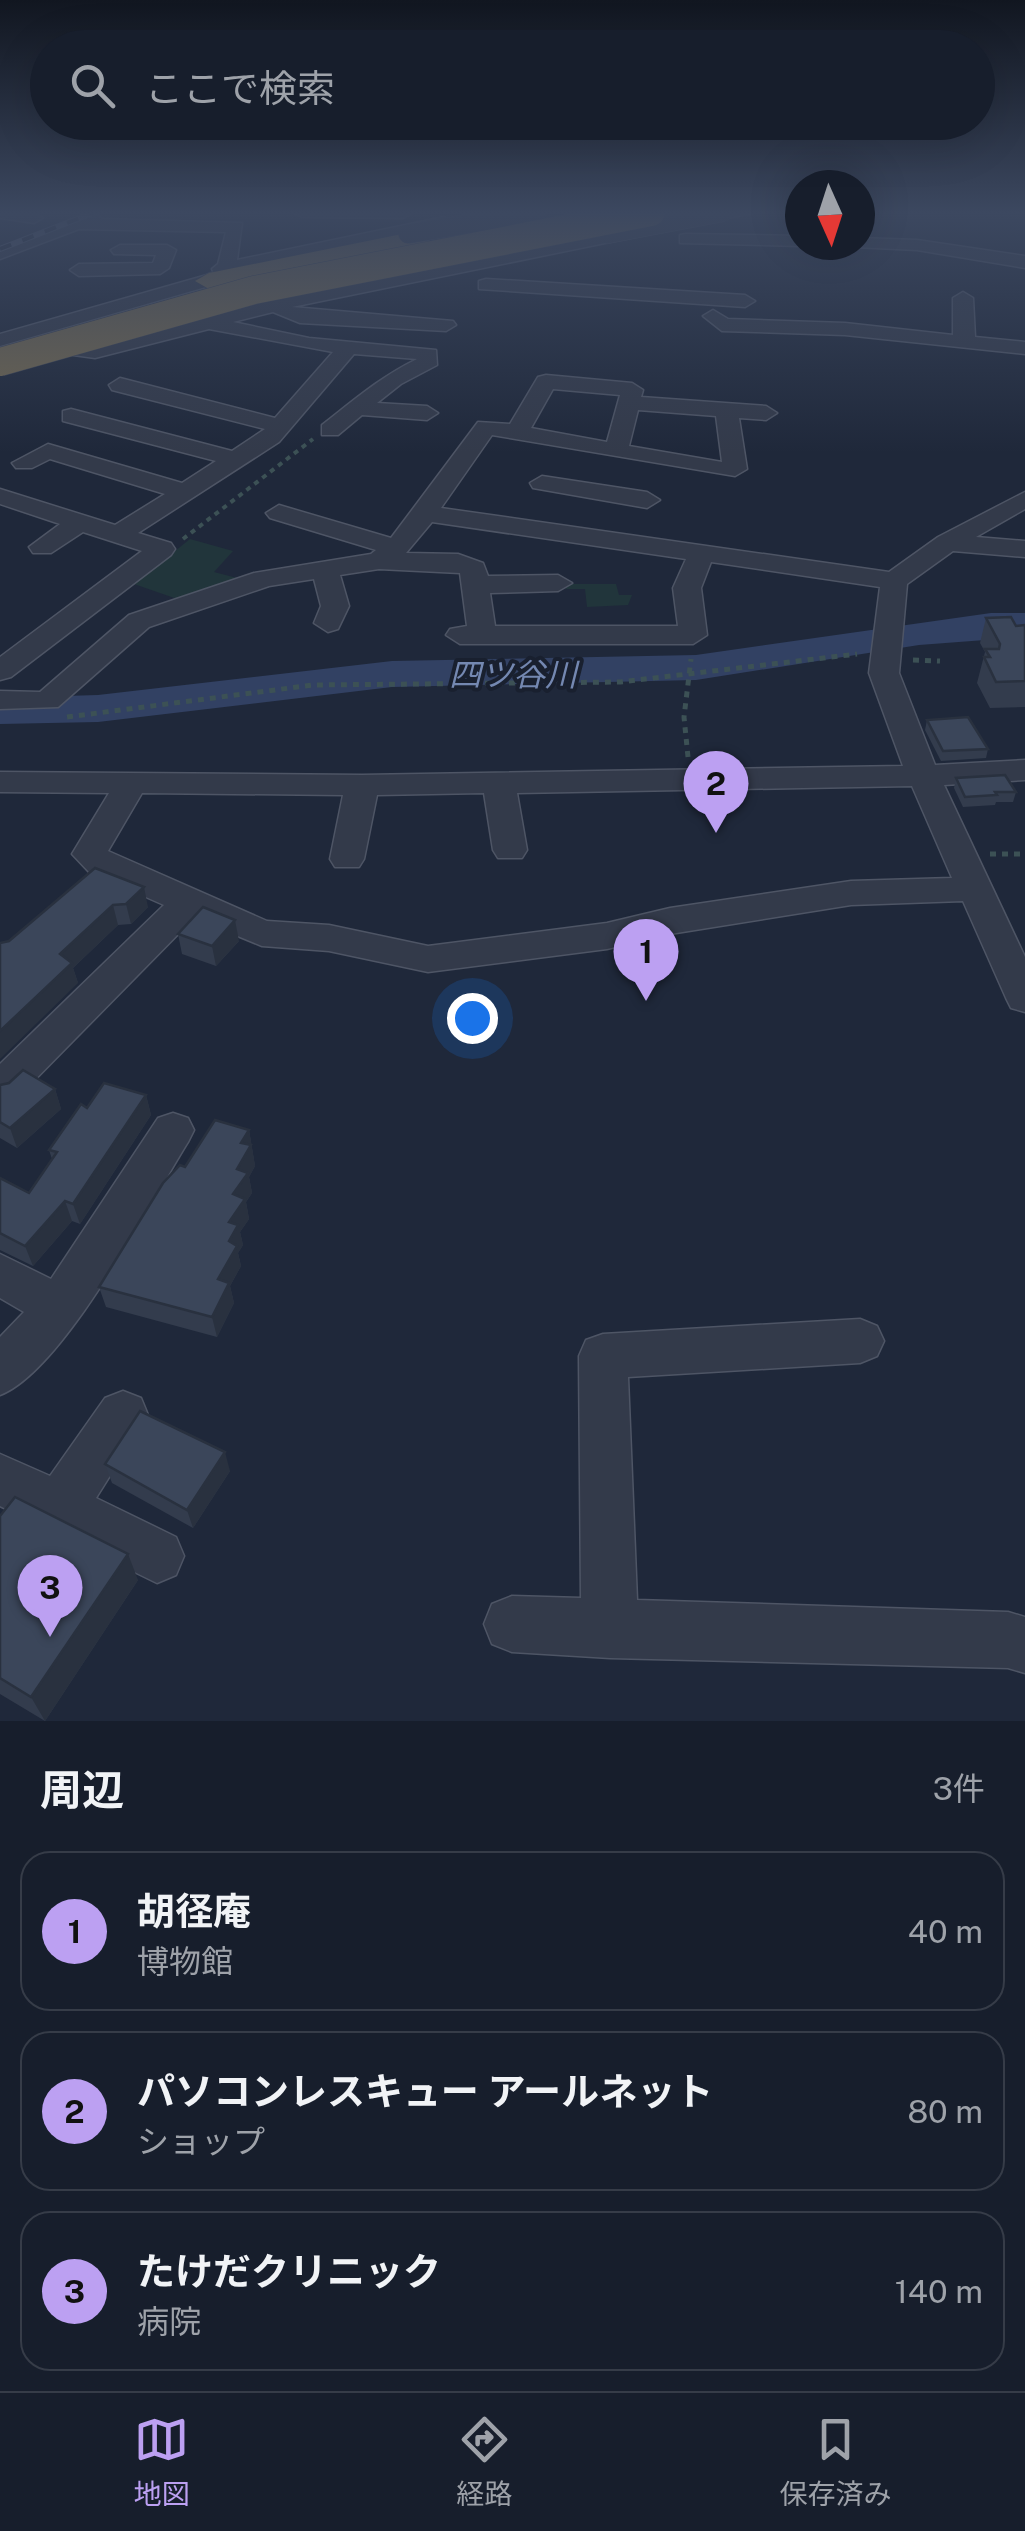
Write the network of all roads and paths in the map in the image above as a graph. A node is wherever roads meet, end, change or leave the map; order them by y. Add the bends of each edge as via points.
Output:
1 (133, 292) edge
2 (149, 292) edge
3 (160, 292) edge
4 (209, 292) edge
5 (246, 292) edge
6 (309, 292) edge
7 (322, 292) edge
8 (649, 292) edge
9 (746, 292) edge
10 (141, 298) junction
11 (963, 298) dead end
12 (745, 301) junction
13 (268, 302) junction
14 (713, 316) dead end
15 (206, 322) junction
16 (446, 326) dead end
17 (743, 327) junction
18 (0, 330) edge
19 (0, 340) edge
20 (968, 342) junction
21 (105, 344) junction
22 (348, 348) junction
23 (1025, 348) edge
24 (0, 350) edge
25 (0, 365) edge
26 (120, 386) junction
27 (631, 404) junction
28 (354, 408) junction
29 (726, 410) junction
30 (427, 413) dead end
31 (766, 413) dead end
32 (280, 426) junction
33 (330, 430) joint
34 (517, 432) junction
35 (567, 442) junction
36 (616, 451) junction
37 (234, 459) junction
38 (24, 463) dead end
39 (542, 484) junction
40 (182, 491) junction
41 (0, 496) edge
42 (1025, 499) edge
43 (647, 500) dead end
44 (426, 513) junction
45 (82, 522) junction
46 (516, 527) junction
47 (120, 533) junction
48 (258, 533) dead end
49 (947, 543) junction
50 (42, 547) dead end
51 (162, 549) junction
52 (1025, 549) edge
53 (388, 554) junction
54 (700, 556) junction
55 (325, 571) junction
56 (894, 581) junction
57 (558, 583) dead end
58 (475, 585) junction
59 (328, 623) dead end
60 (885, 643) junction
61 (928, 660) dead end
62 (940, 661) dead end
63 (690, 662) dead end
64 (0, 672) edge
65 (688, 672) junction
66 (0, 700) edge
67 (58, 718) dead end
68 (1025, 770) edge
69 (923, 776) junction
70 (133, 780) junction
71 (691, 780) junction
72 (0, 782) edge
73 (498, 783) junction
74 (362, 786) junction
75 (510, 850) dead end
76 (346, 859) dead end
77 (101, 864) junction
78 (72, 888) edge
79 (972, 889) junction
80 (188, 902) junction
81 (1025, 998) edge
82 (0, 1090) edge
83 (173, 1130) dead end
84 (0, 1274) edge
85 (59, 1308) junction
86 (860, 1341) dead end
87 (0, 1372) edge
88 (122, 1415) dead end
89 (0, 1480) edge
90 (58, 1508) junction
91 (157, 1556) dead end
92 (512, 1624) dead end
93 (610, 1630) junction
94 (1025, 1645) edge

1 - 18 street
2 - 10 street
3 - 10 street
4 - 24 highway
5 - 25 highway, bridge
6 - 13 highway
7 - 13 street
8 - 12 street
9 - 12 street
10 - 19 street
11 - 20 street
12 - 17 street
13 - 15 street
13 - 16 street via 300,317
13 - 21 street
14 - 17 street via 722,326
15 - 21 street
15 - 22 street
17 - 20 street
20 - 23 street
21 - 25 street via 95,352 66,349
21 - 26 street via 146,369
22 - 28 street via 429,354 430,361
22 - 32 street
26 - 32 street
26 - 37 street via 68,418
27 - 29 street
27 - 34 street via 632,390 546,382
27 - 36 street
28 - 30 street
28 - 33 street
29 - 31 street
29 - 36 street via 736,469
32 - 37 street
33 - 51 path
34 - 35 street
34 - 44 street via 486,427
35 - 36 street
35 - 39 street
37 - 40 street
38 - 40 street via 48,451
39 - 43 street
39 - 46 street
40 - 47 street
41 - 45 street
42 - 49 street
44 - 46 street
44 - 53 street
45 - 47 street
45 - 50 street
46 - 54 street
47 - 51 street
48 - 53 street via 283,510
49 - 52 street
49 - 56 street
51 - 64 street
53 - 55 street
53 - 58 street via 458,562 472,569
54 - 56 street
54 - 58 street via 687,588 692,635 471,636
55 - 59 street via 335,606
55 - 66 street via 264,579 139,621 47,700
56 - 60 street
57 - 58 street
60 - 65 path
60 - 69 street via 884,672
61 - 62 path
63 - 65 path
65 - 67 path via 586,683 313,685
65 - 71 path via 684,717
68 - 69 street
69 - 71 street
69 - 79 street
70 - 72 street
70 - 74 street
70 - 77 street via 89,854
71 - 73 street
73 - 74 street
73 - 75 street
74 - 76 street
77 - 78 street
77 - 80 street
79 - 80 street via 851,893 608,936 428,959 329,938 262,933
79 - 81 street
80 - 82 street
83 - 85 street
84 - 85 street
85 - 87 street
86 - 93 street via 603,1356
88 - 90 street
89 - 90 street
90 - 91 street
92 - 93 street
93 - 94 street

